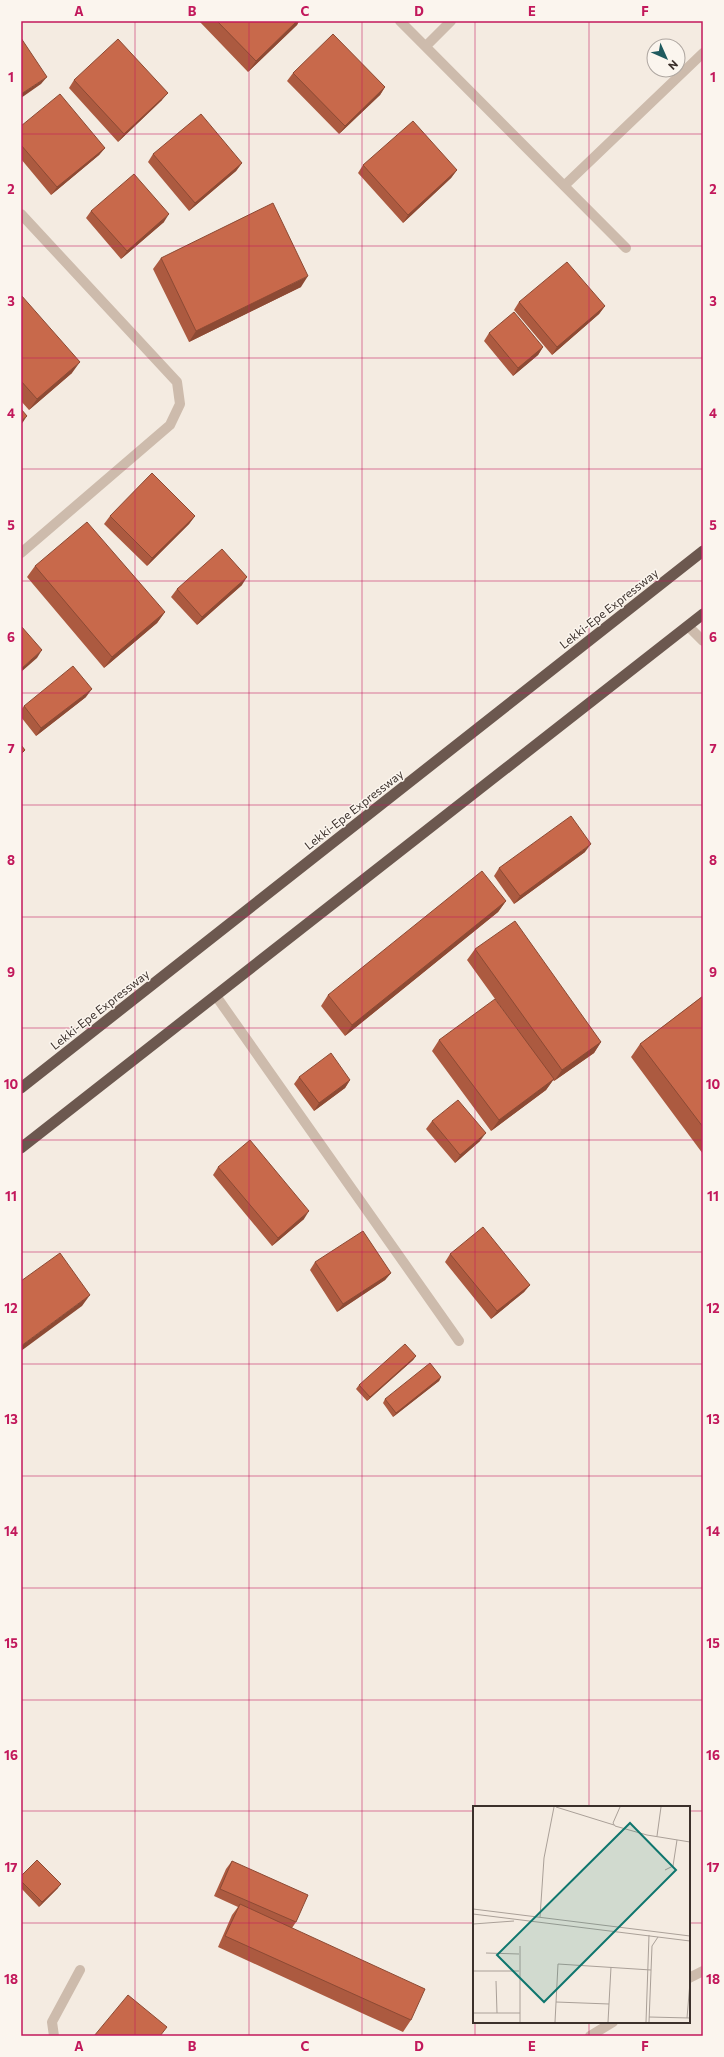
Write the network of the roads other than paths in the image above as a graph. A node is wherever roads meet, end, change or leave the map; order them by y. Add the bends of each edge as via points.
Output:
1 (400, 21) edge
2 (451, 21) edge
3 (426, 46) junction
4 (703, 53) edge
5 (564, 185) junction
6 (21, 214) edge
7 (626, 248) dead end
8 (703, 551) edge
9 (21, 553) edge
10 (703, 614) edge
11 (688, 626) junction
12 (703, 641) edge
13 (216, 996) junction
14 (21, 1088) edge
15 (21, 1148) edge
16 (459, 1341) dead end
17 (80, 1970) dead end
18 (703, 1971) edge
19 (690, 1978) edge
20 (610, 2023) edge
21 (54, 2036) edge
22 (590, 2036) edge

1 - 3 street
2 - 3 street
3 - 5 street
4 - 5 street
5 - 7 street
6 - 9 street via 177,382 180,404 170,425
8 - 14 highway, Lekki-Epe Expressway
10 - 11 highway
11 - 12 street
11 - 13 highway
13 - 15 highway
13 - 16 street
17 - 21 street via 52,2022
18 - 19 street
20 - 22 street

